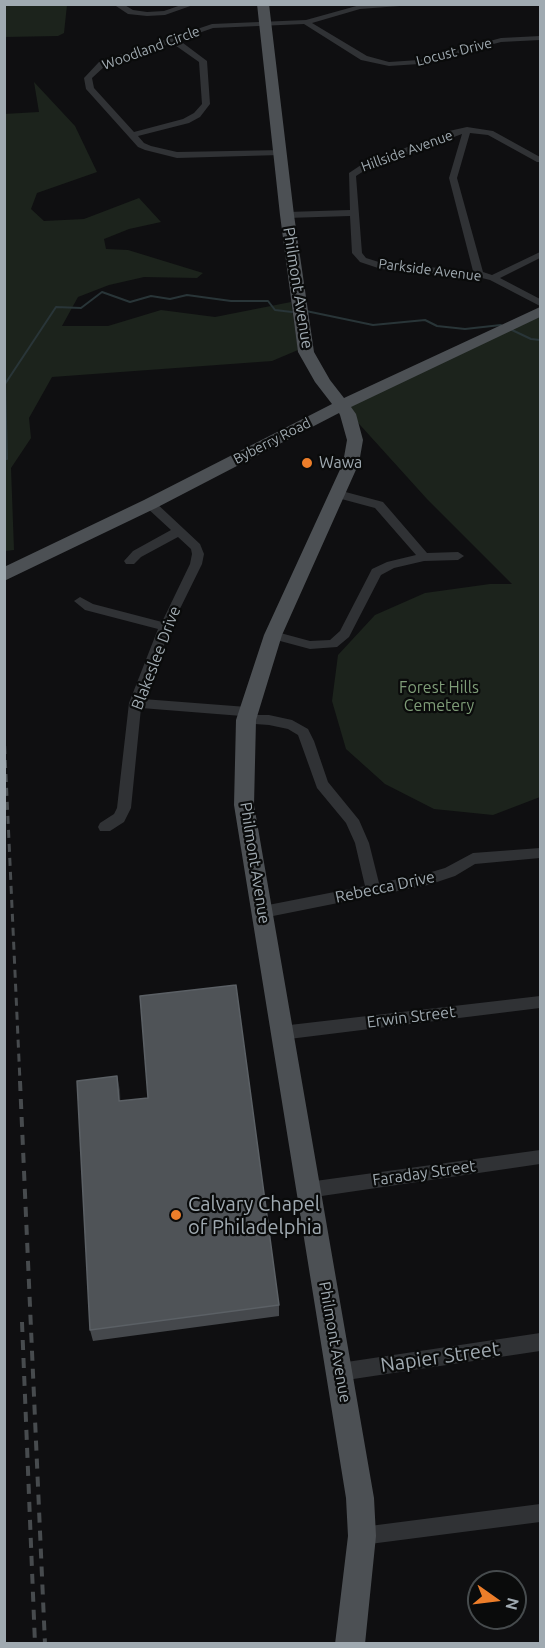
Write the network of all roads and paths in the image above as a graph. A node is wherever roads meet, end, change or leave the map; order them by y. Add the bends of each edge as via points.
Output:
1 (116, 4) edge
2 (263, 4) edge
3 (423, 4) edge
4 (190, 5) edge
5 (360, 6) edge
6 (306, 22) junction
7 (265, 24) junction
8 (540, 38) edge
9 (172, 39) junction
10 (467, 130) junction
11 (132, 135) junction
12 (280, 152) junction
13 (540, 160) edge
14 (354, 213) junction
15 (287, 214) junction
16 (540, 255) edge
17 (479, 274) junction
18 (493, 279) junction
19 (540, 303) edge
20 (540, 311) edge
21 (342, 405) junction
22 (338, 494) junction
23 (150, 504) junction
24 (179, 531) junction
25 (459, 556) dead end
26 (424, 558) junction
27 (130, 561) dead end
28 (4, 575) edge
29 (80, 601) dead end
30 (165, 627) junction
31 (273, 635) junction
32 (135, 703) junction
33 (247, 716) junction
34 (105, 827) dead end
35 (540, 853) edge
36 (372, 890) junction
37 (263, 912) junction
38 (540, 1002) edge
39 (281, 1033) junction
40 (540, 1157) edge
41 (308, 1190) junction
42 (540, 1342) edge
43 (340, 1372) junction
44 (540, 1513) edge
45 (362, 1536) junction
46 (350, 1644) edge

1 - 4 street via 131,12 147,14
2 - 7 main road, Philmont Avenue
3 - 5 street, Woodland Circle
5 - 6 street, Woodland Circle
6 - 7 street, Woodland Circle
6 - 8 street, Locust Drive via 364,58 389,64 419,62 501,40
7 - 9 street, Woodland Circle via 212,26
7 - 12 main road, Philmont Avenue
9 - 11 street via 203,61 206,104 186,121
9 - 11 street, Woodland Circle via 102,64 88,78 90,89
10 - 13 street via 490,133
10 - 14 street, Hillside Avenue via 356,170 352,175
10 - 17 street via 453,178
11 - 12 street, Woodland Circle via 141,146 167,154
12 - 15 main road, Philmont Avenue
14 - 15 street
14 - 17 street, Parkside Avenue via 357,253 363,260 381,266
15 - 21 main road, Philmont Avenue via 306,351 323,382
16 - 18 street
17 - 18 street, Parkside Avenue
18 - 19 street, Parkside Avenue
20 - 21 main road, Byberry Road
21 - 22 main road, Philmont Avenue via 352,422 355,447
21 - 23 main road, Byberry Road
22 - 26 street via 379,505
22 - 31 main road, Philmont Avenue
23 - 24 street, Blakeslee Drive
23 - 28 main road, Byberry Road
24 - 27 street
24 - 30 street, Blakeslee Drive via 198,554
25 - 26 street
26 - 31 street via 376,572 345,634 333,644 310,645
29 - 30 street via 89,607
30 - 32 street, Blakeslee Drive
31 - 33 main road, Philmont Avenue
32 - 33 street
32 - 34 street, Blakeslee Drive via 124,808 119,818
33 - 36 street via 292,725 303,732 322,784 352,820 362,843
33 - 37 main road, Philmont Avenue via 244,805
35 - 36 street, Rebecca Drive via 481,858 428,879
36 - 37 street, Rebecca Drive
37 - 39 main road, Philmont Avenue
38 - 39 street, Erwin Street
39 - 41 main road, Philmont Avenue
40 - 41 street, Faraday Street
41 - 43 main road, Philmont Avenue
42 - 43 street, Napier Street
43 - 45 main road, Philmont Avenue via 360,1498
44 - 45 street
45 - 46 main road, Philmont Avenue

